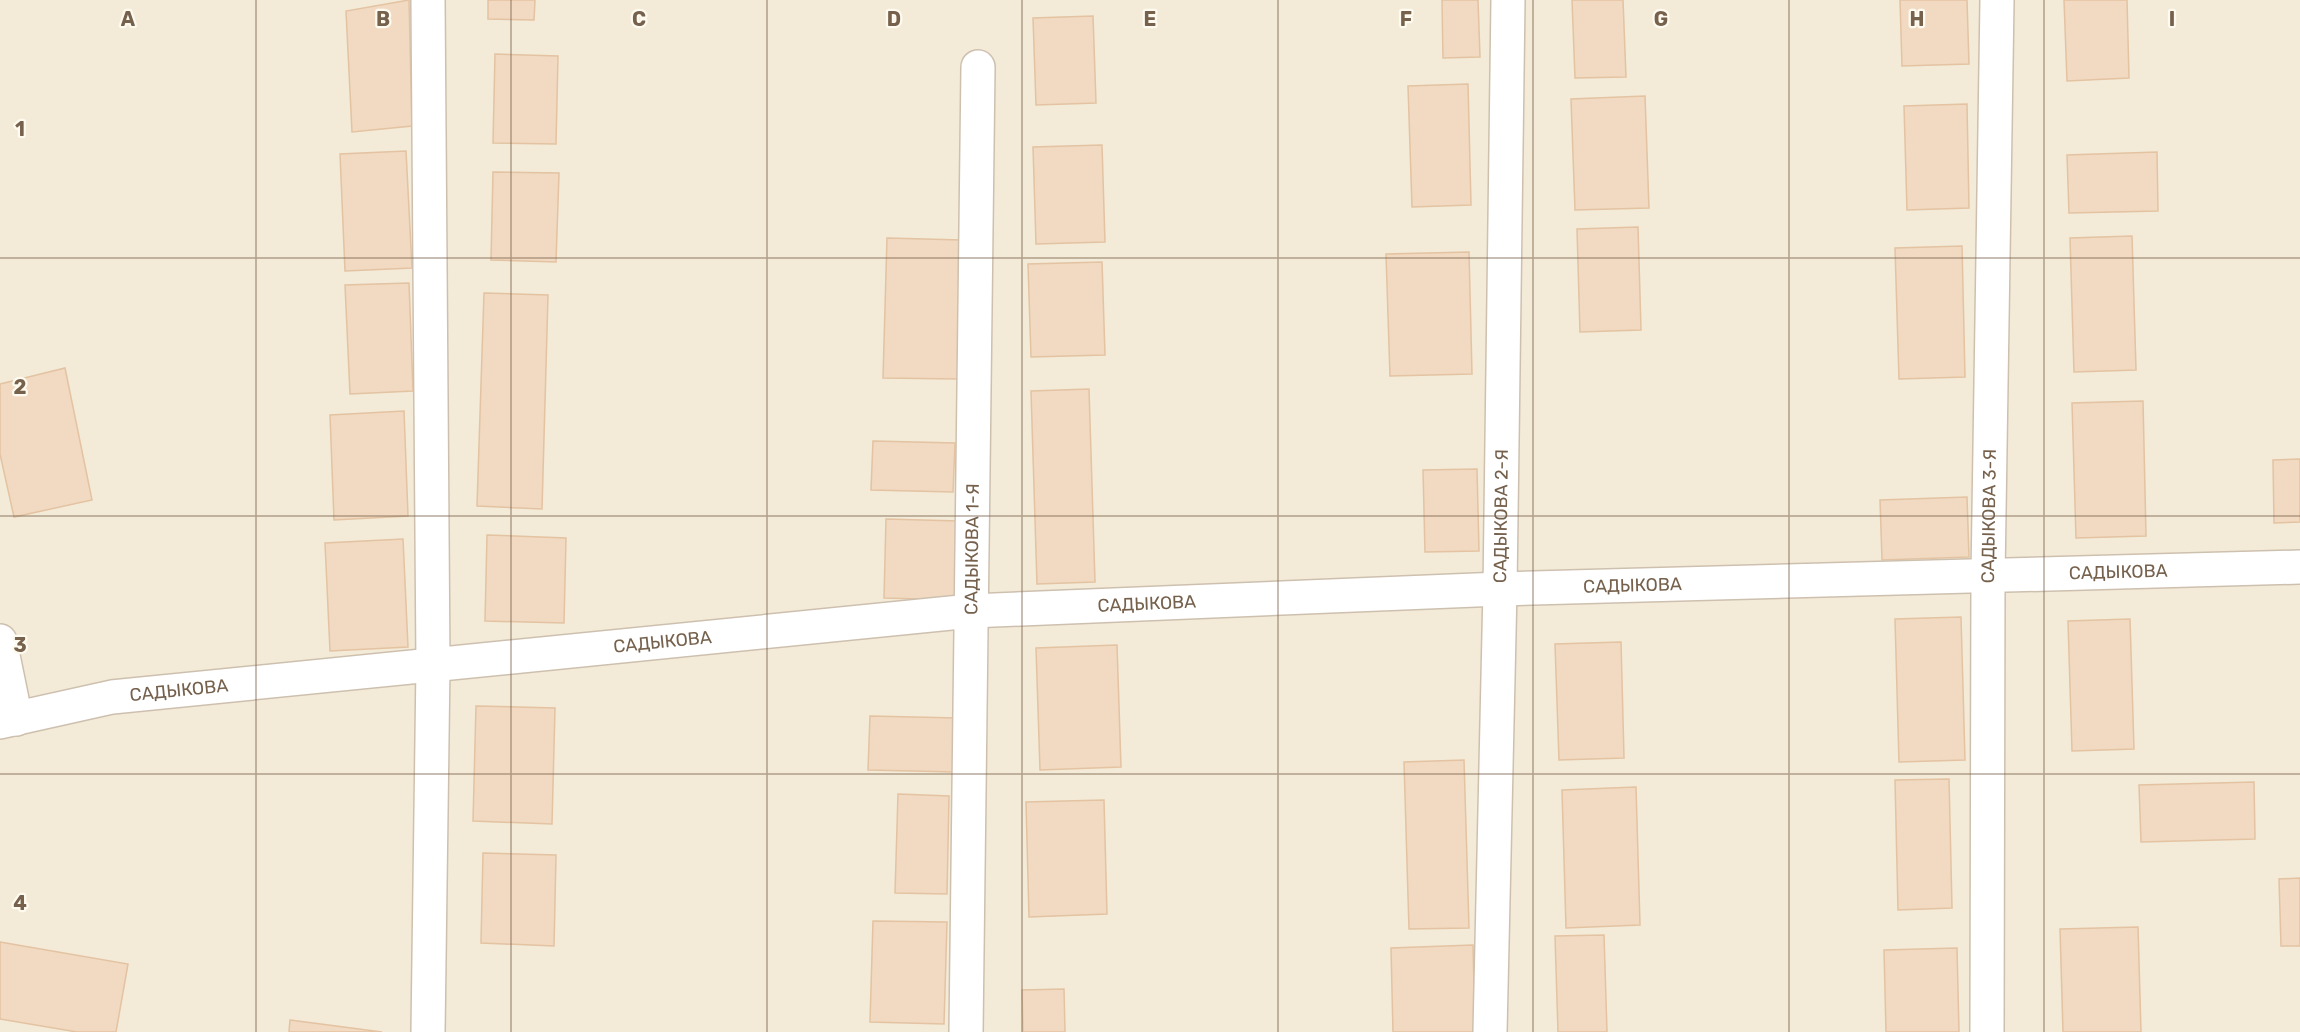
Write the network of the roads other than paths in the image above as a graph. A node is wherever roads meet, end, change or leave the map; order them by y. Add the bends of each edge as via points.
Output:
1 (428, 0) edge
2 (1508, 0) edge
3 (1997, 0) edge
4 (978, 67) dead end
5 (2300, 567) edge
6 (1988, 576) junction
7 (1500, 589) junction
8 (971, 611) junction
9 (0, 641) edge
10 (433, 665) junction
11 (8, 721) edge
12 (428, 1032) edge
13 (966, 1032) edge
14 (1490, 1032) edge
15 (1987, 1032) edge

1 - 10 street
2 - 7 street, САДЫКОВА 2-Я
3 - 6 street, САДЫКОВА 3-Я
4 - 8 street, САДЫКОВА 1-Я
5 - 6 street, САДЫКОВА
6 - 7 street, САДЫКОВА
6 - 15 street, САДЫКОВА 3-Я
7 - 8 street, САДЫКОВА
7 - 14 street, САДЫКОВА 2-Я
8 - 10 street, САДЫКОВА
8 - 13 street, САДЫКОВА 1-Я
9 - 11 street
10 - 11 street, САДЫКОВА via 112,697
10 - 12 street

